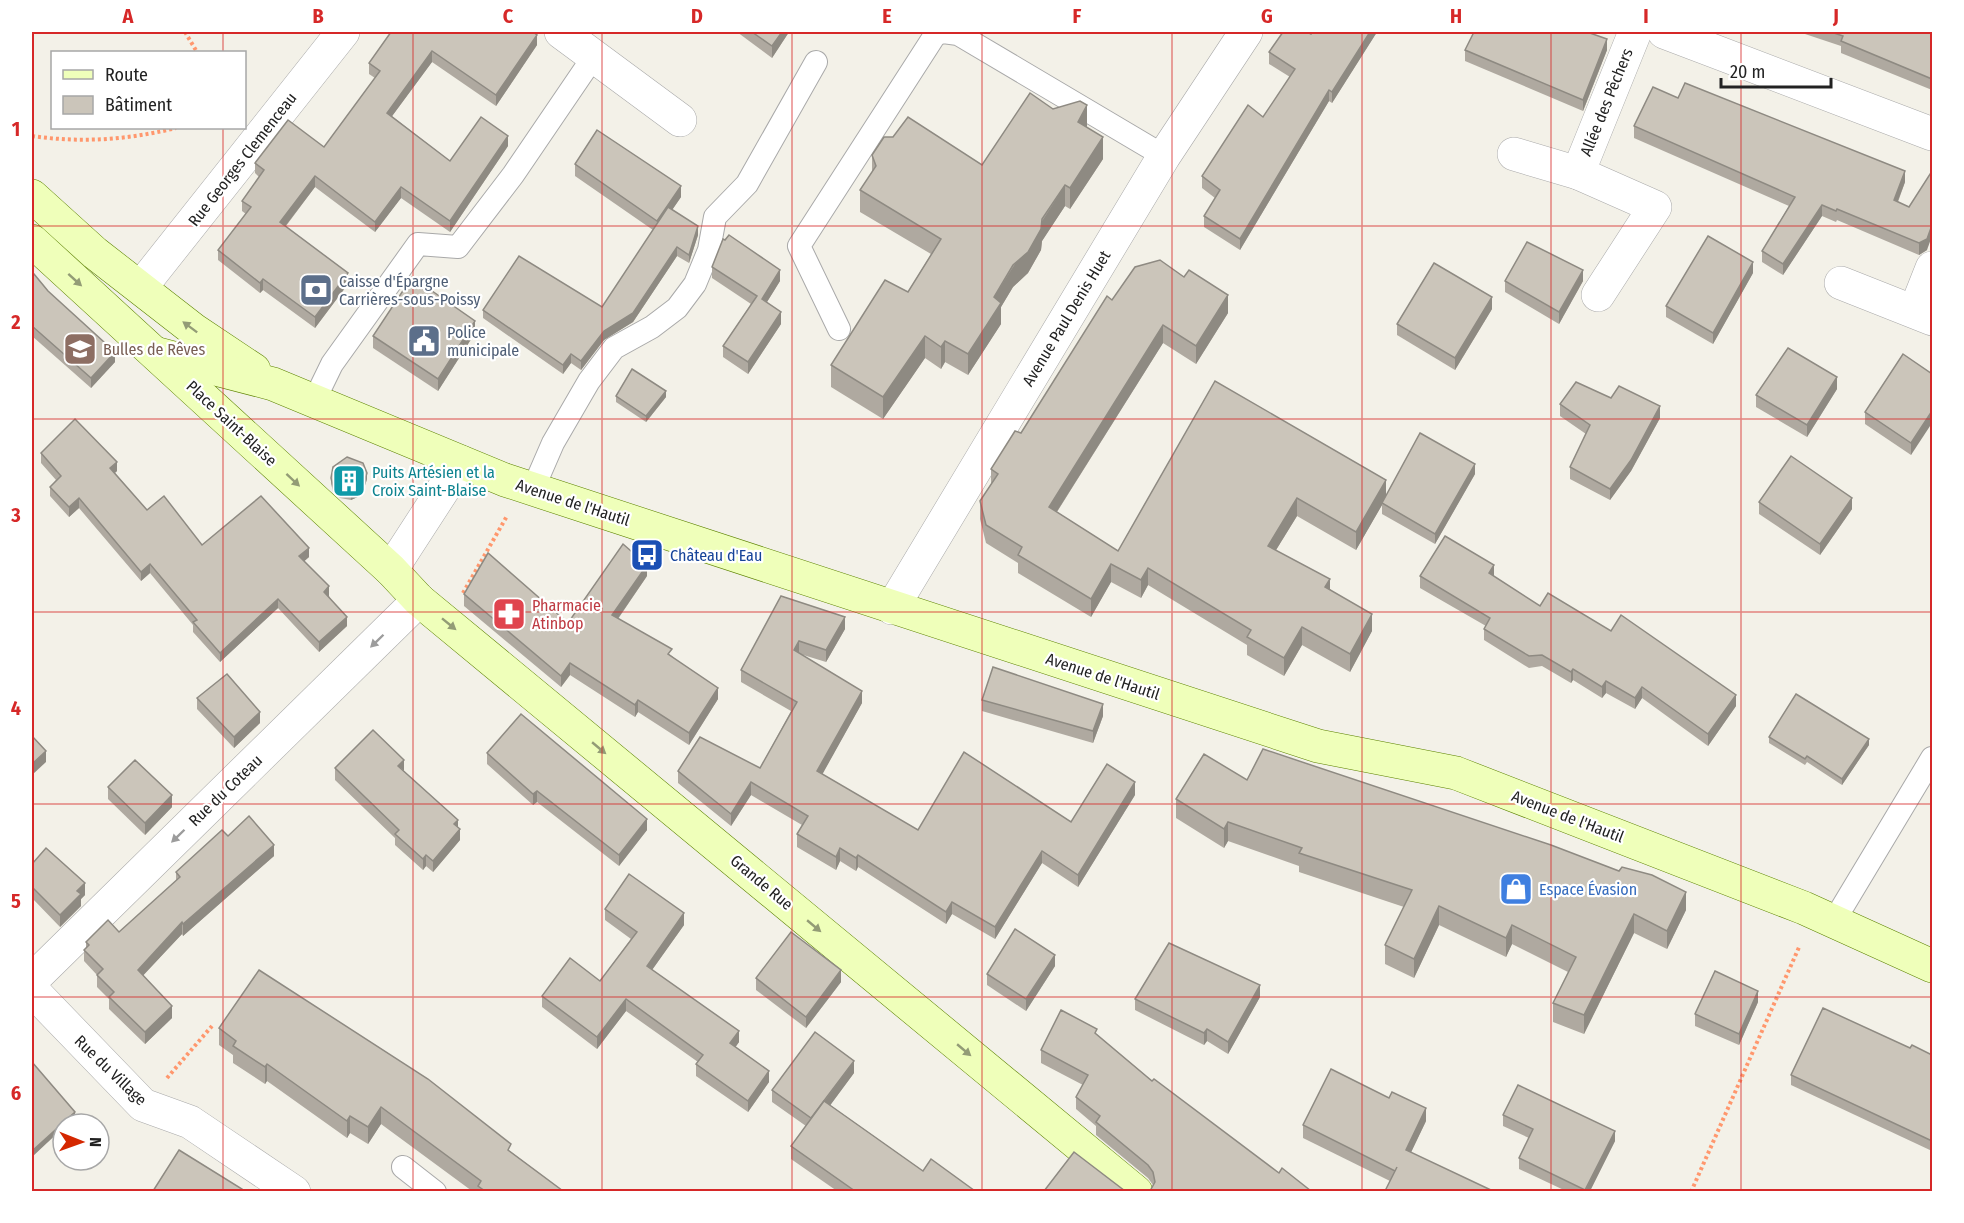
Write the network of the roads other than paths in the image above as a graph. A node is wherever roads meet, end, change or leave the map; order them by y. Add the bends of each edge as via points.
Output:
1 (343, 32) edge
2 (561, 32) edge
3 (1246, 32) edge
4 (1635, 32) edge
5 (1664, 32) edge
6 (594, 56) junction
7 (816, 62) dead end
8 (680, 120) dead end
9 (1932, 134) edge
10 (1514, 154) dead end
11 (1164, 156) junction
12 (1578, 173) junction
13 (32, 196) edge
14 (32, 241) edge
15 (1932, 268) edge
16 (1841, 283) dead end
17 (141, 287) junction
18 (1598, 295) dead end
19 (1924, 315) edge
20 (117, 317) junction
21 (839, 329) dead end
22 (158, 354) junction
23 (273, 384) junction
24 (314, 401) junction
25 (461, 462) junction
26 (519, 484) junction
27 (391, 570) junction
28 (419, 600) junction
29 (892, 608) junction
30 (1932, 758) edge
31 (1834, 921) junction
32 (1932, 966) edge
33 (32, 980) edge
34 (32, 990) edge
35 (403, 1167) dead end
36 (294, 1191) edge
37 (435, 1191) edge
38 (1136, 1191) edge

1 - 17 street, Rue Georges Clemenceau
2 - 6 street
3 - 11 street, Avenue Paul Denis Huet
4 - 12 street, Allée des Pêchers
5 - 9 street
6 - 8 street
6 - 24 lane via 513,175 458,247 418,244 332,364
7 - 26 lane via 747,184 715,217 709,250 694,284 677,308 614,348 589,381 553,443
10 - 12 street, Allée des Pêchers
11 - 21 lane via 958,34 935,35 799,246
11 - 29 street, Avenue Paul Denis Huet
12 - 18 street, Allée des Pêchers via 1655,207
13 - 17 street via 95,253
14 -> 20 street
15 - 19 street
16 - 19 street
17 - 20 lane
23 -> 17 street via 194,330
20 - 22 street
22 - 23 street, Place Saint-Blaise
22 -> 27 street, Place Saint-Blaise
23 - 24 street, Avenue de l'Hautil
24 - 25 street, Avenue de l'Hautil
25 - 26 street, Avenue de l'Hautil
25 - 27 street
26 - 29 street, Avenue de l'Hautil
27 - 28 street, Grande Rue
28 -> 33 street, Rue du Coteau
28 -> 38 street, Grande Rue
29 - 31 street, Avenue de l'Hautil via 1318,746 1456,773
30 - 31 lane
31 - 32 street, Avenue de l'Hautil
34 - 36 street, Rue du Village via 143,1105 190,1122
35 - 37 lane

